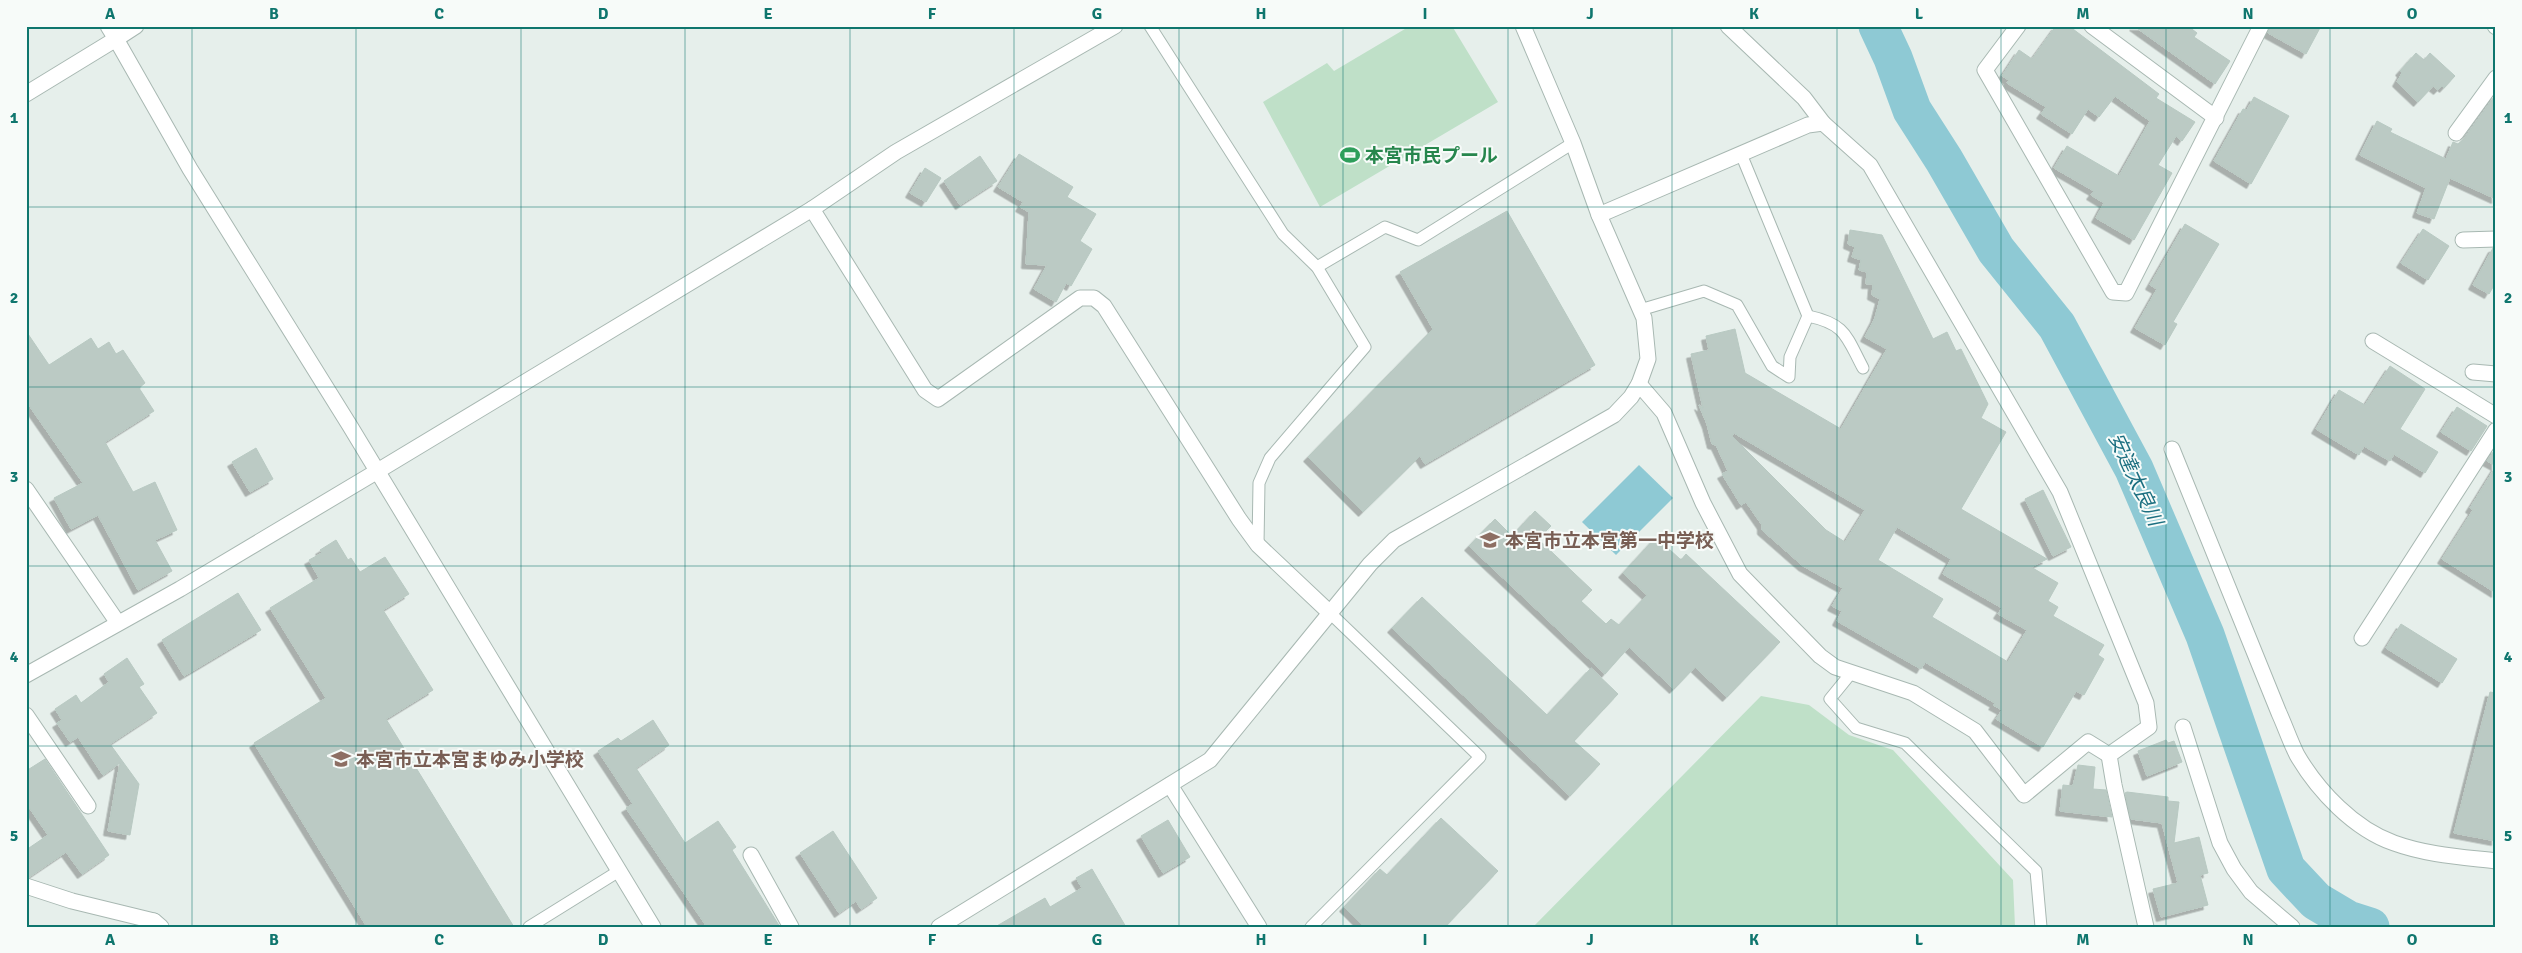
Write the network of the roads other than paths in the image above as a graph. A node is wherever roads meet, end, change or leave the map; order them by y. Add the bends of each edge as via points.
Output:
1 (136, 26) edge
2 (1115, 26) edge
3 (1150, 26) edge
4 (1523, 26) edge
5 (1728, 26) edge
6 (2018, 26) edge
7 (2092, 26) edge
8 (2261, 26) edge
9 (112, 33) edge
10 (2496, 78) edge
11 (26, 94) edge
12 (2216, 118) junction
13 (1823, 124) junction
14 (2456, 132) dead end
15 (1573, 143) junction
16 (1741, 154) junction
17 (812, 209) junction
18 (1599, 215) junction
19 (2496, 239) edge
20 (2463, 240) dead end
21 (1317, 267) junction
22 (1640, 310) junction
23 (1808, 316) junction
24 (2373, 341) dead end
25 (1863, 368) dead end
26 (2472, 372) dead end
27 (2496, 374) edge
28 (1639, 384) junction
29 (2496, 416) edge
30 (2496, 430) edge
31 (2172, 449) dead end
32 (376, 472) junction
33 (26, 489) edge
34 (1258, 545) junction
35 (1330, 614) junction
36 (118, 623) junction
37 (2362, 638) dead end
38 (1852, 672) junction
39 (26, 675) edge
40 (26, 715) edge
41 (2183, 727) dead end
42 (2109, 754) junction
43 (1170, 785) junction
44 (88, 806) dead end
45 (751, 855) dead end
46 (2496, 862) edge
47 (619, 871) junction
48 (26, 886) edge
49 (158, 924) edge
50 (529, 927) edge
51 (653, 927) edge
52 (791, 927) edge
53 (939, 927) edge
54 (1259, 927) edge
55 (1311, 927) edge
56 (2041, 927) edge
57 (2146, 927) edge
58 (2292, 927) edge

1 - 9 street
2 - 17 street via 896,152
3 - 21 lane via 1283,234
4 - 15 street
5 - 13 street via 1804,98
6 - 12 street via 1985,70 2113,292 2126,293
7 - 12 street
8 - 12 street
9 - 11 street
9 - 32 street via 190,169
10 - 14 street
13 - 16 street via 1808,126
13 - 42 street via 1870,165 2060,492 2148,713 2149,728
15 - 18 street
15 - 21 lane via 1418,240 1385,227
16 - 18 street
16 - 23 lane
17 - 32 street
17 - 34 street via 925,390 938,399 1080,298 1094,298 1104,306
18 - 22 street
19 - 20 street
21 - 34 lane via 1365,347 1270,458 1259,483
22 - 23 lane via 1704,291 1738,305 1772,366 1788,377 1790,357
22 - 28 street via 1647,335 1648,359
23 - 25 lane via 1839,327
24 - 29 street
26 - 27 street
28 - 35 street via 1614,415 1394,540
28 - 38 street via 1664,413 1703,504 1740,574 1820,656 1835,667
30 - 37 street
31 - 46 street via 2279,712 2297,754 2308,770 2342,811 2376,835 2425,852
32 - 36 street
32 - 47 street
33 - 36 street
34 - 35 street
35 - 43 street via 1210,760
35 - 55 lane via 1480,757
36 - 39 street
38 - 42 street via 1914,692 1975,731 2024,795 2088,742
38 - 56 lane via 1830,699 1856,728 1905,743 2036,871
40 - 44 street
41 - 58 street via 2220,843 2234,869 2251,892
42 - 57 street
43 - 53 street
43 - 54 street
45 - 52 street
47 - 50 lane
47 - 51 street
48 - 49 street

